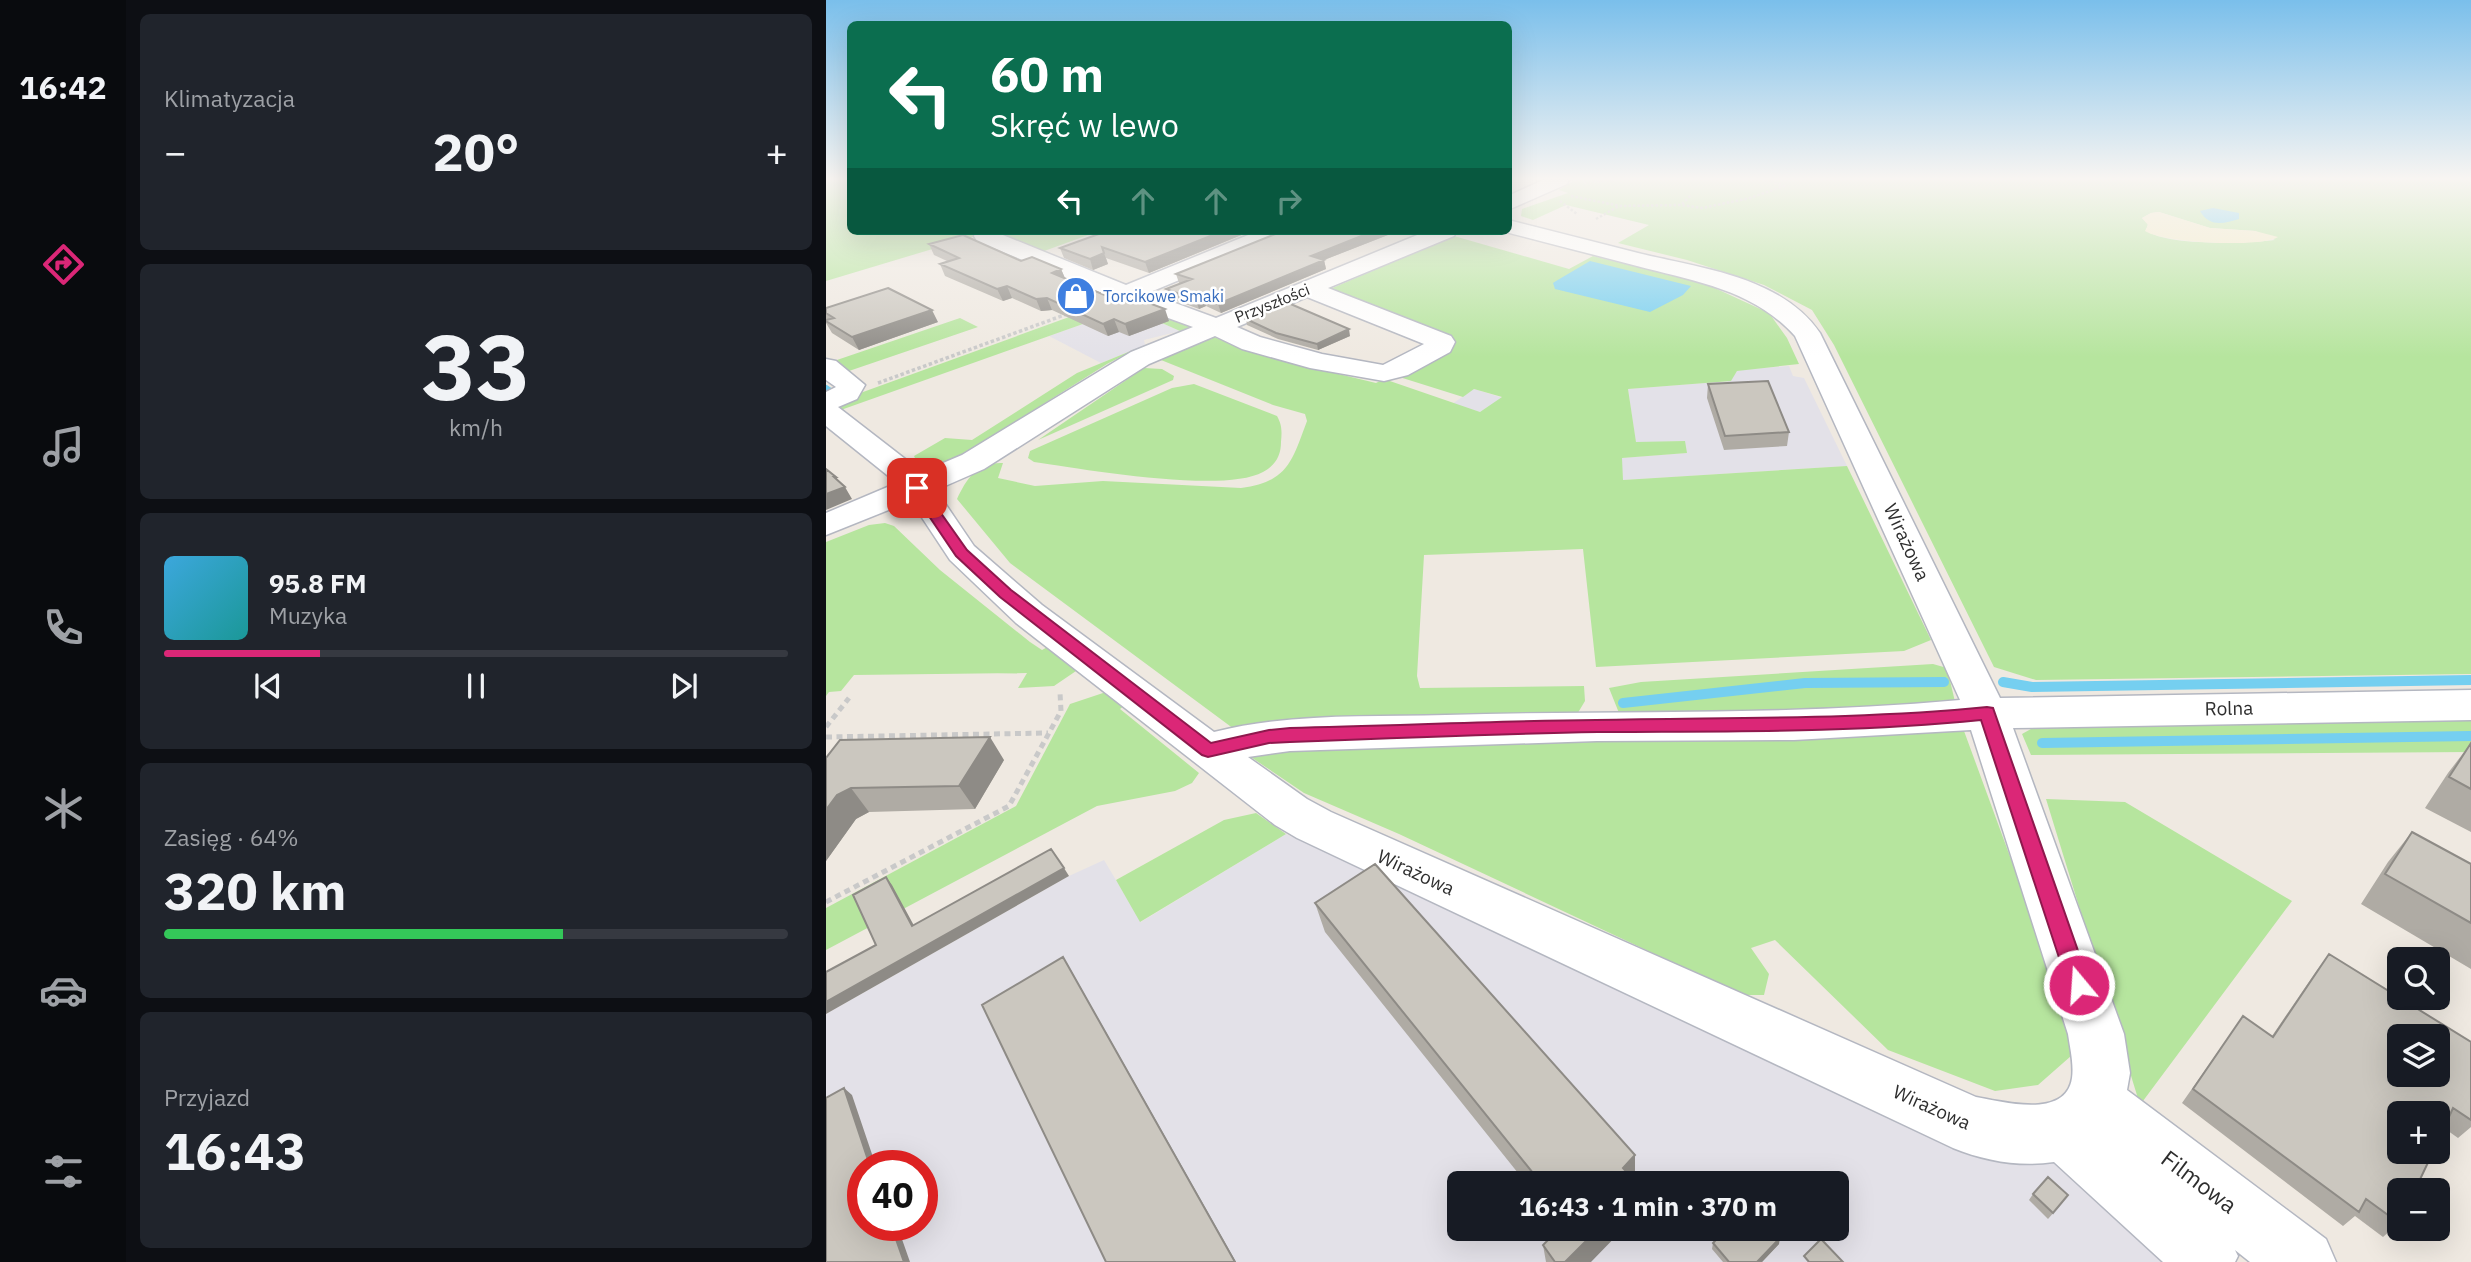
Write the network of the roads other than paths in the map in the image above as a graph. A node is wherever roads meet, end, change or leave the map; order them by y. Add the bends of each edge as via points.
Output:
1 (991, 239) edge
2 (1258, 239) edge
3 (1427, 239) edge
4 (1558, 239) edge
5 (1070, 244) edge
6 (1034, 258) junction
7 (1308, 289) junction
8 (1125, 294) junction
9 (1214, 327) junction
10 (826, 367) edge
11 (838, 396) edge
12 (826, 412) edge
13 (917, 488) junction
14 (826, 526) edge
15 (2471, 705) edge
16 (1987, 713) junction
17 (1208, 751) junction
18 (2080, 1117) junction
19 (2206, 1256) dead end
20 (2304, 1262) edge

1 - 6 street
2 - 8 street
3 - 7 street, Przyszłości
4 - 16 street, Wirażowa via 1736,285 1762,295 1796,320 1807,333
5 - 6 street
6 - 8 street
7 - 9 street, Przyszłości
7 - 9 street via 1442,342 1441,346 1398,369 1367,372 1268,348
8 - 9 street
9 - 13 street, Przyszłości via 1117,369 993,451
10 - 11 street via 851,386
12 - 13 street, Wirażowa
13 - 14 street, Przyszłości
13 - 17 street, Wirażowa via 962,553 1005,594
15 - 16 street, Rolna
16 - 17 street, Rolna via 1794,726 1597,726 1269,736
16 - 18 street, Wirażowa via 2096,1034 2101,1075
17 - 18 street, Wirażowa via 1314,825 1974,1127 2021,1135
18 - 19 street
18 - 20 street, Filmowa

